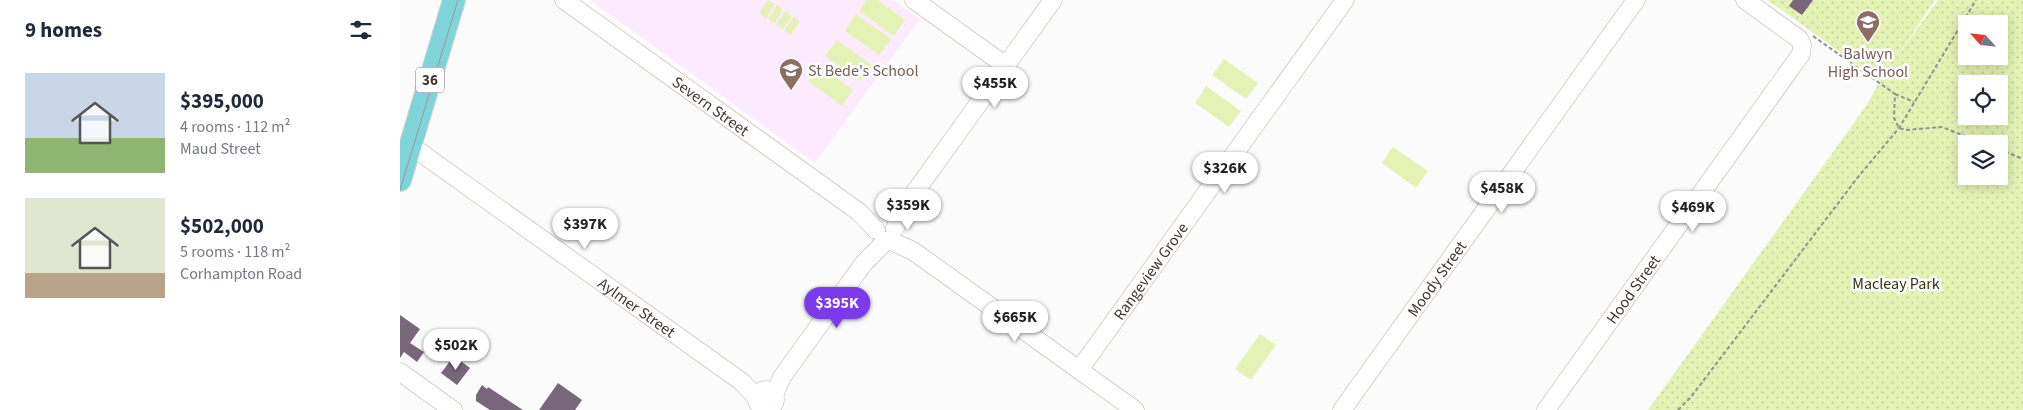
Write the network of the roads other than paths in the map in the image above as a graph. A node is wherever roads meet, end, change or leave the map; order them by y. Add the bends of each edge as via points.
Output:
1 (564, 0) edge
2 (914, 0) edge
3 (1053, 0) edge
4 (1345, 0) edge
5 (1636, 0) edge
6 (1745, 0) edge
7 (452, 5) edge
8 (583, 5) edge
9 (1006, 66) junction
10 (410, 145) junction
11 (400, 180) edge
12 (886, 231) junction
13 (1079, 370) junction
14 (400, 372) edge
15 (767, 403) edge
16 (453, 410) edge
17 (1135, 410) edge
18 (1342, 410) edge
19 (1546, 410) edge

1 - 8 street, Severn Street
2 - 9 street
3 - 9 street
4 - 13 street, Rangeview Grove
5 - 18 street, Moody Street
6 - 19 street, Hood Street via 1795,36 1806,40 1798,58
7 - 10 main road, 36
8 - 12 street, Severn Street
9 - 12 street
10 - 11 main road, 36
10 - 15 street, Aylmer Street
12 - 13 street, Severn Street
12 - 15 street
13 - 17 street, Severn Street
14 - 16 street

